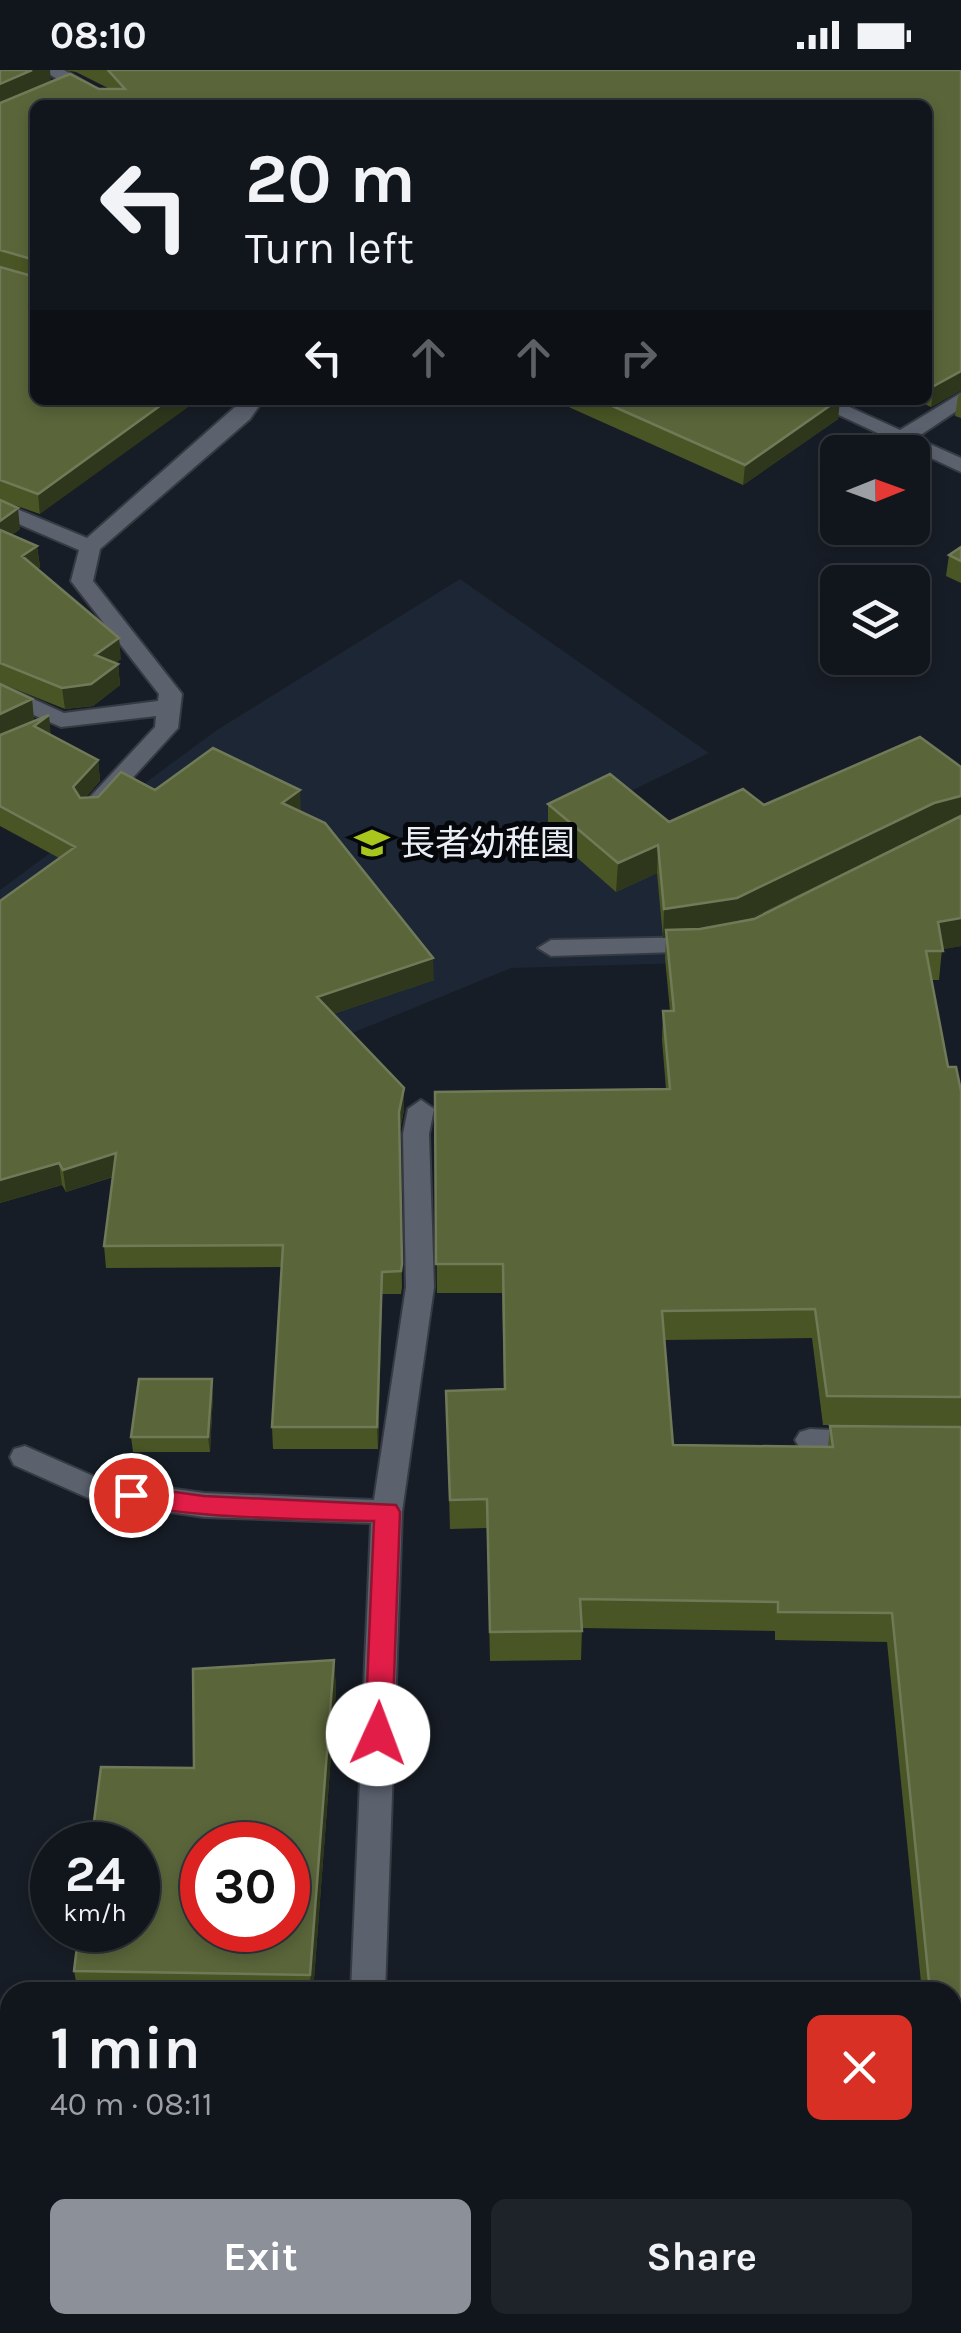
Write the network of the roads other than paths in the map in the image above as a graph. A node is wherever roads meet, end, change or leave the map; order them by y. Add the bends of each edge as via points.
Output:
1 (52, 70) edge
2 (75, 81) junction
3 (45, 94) edge
4 (107, 100) edge
5 (961, 399) edge
6 (250, 405) edge
7 (829, 405) edge
8 (899, 435) edge
9 (907, 435) edge
10 (930, 450) edge
11 (961, 466) edge
12 (0, 508) edge
13 (90, 547) junction
14 (0, 691) edge
15 (170, 707) junction
16 (61, 720) junction
17 (30, 735) edge
18 (90, 810) edge
19 (726, 940) edge
20 (551, 948) dead end
21 (421, 1109) dead end
22 (810, 1440) dead end
23 (886, 1440) edge
24 (24, 1457) dead end
25 (387, 1512) junction
26 (368, 1982) edge

1 - 2 street
2 - 3 street
2 - 4 street
5 - 9 street
6 - 13 street
7 - 8 street
10 - 11 street
12 - 13 street
13 - 15 street via 82,581 172,694
14 - 16 street
15 - 16 street
15 - 18 street via 166,728
16 - 17 street
19 - 20 street
21 - 25 street via 420,1286
22 - 23 street
24 - 25 street via 94,1490 204,1505
25 - 26 street

